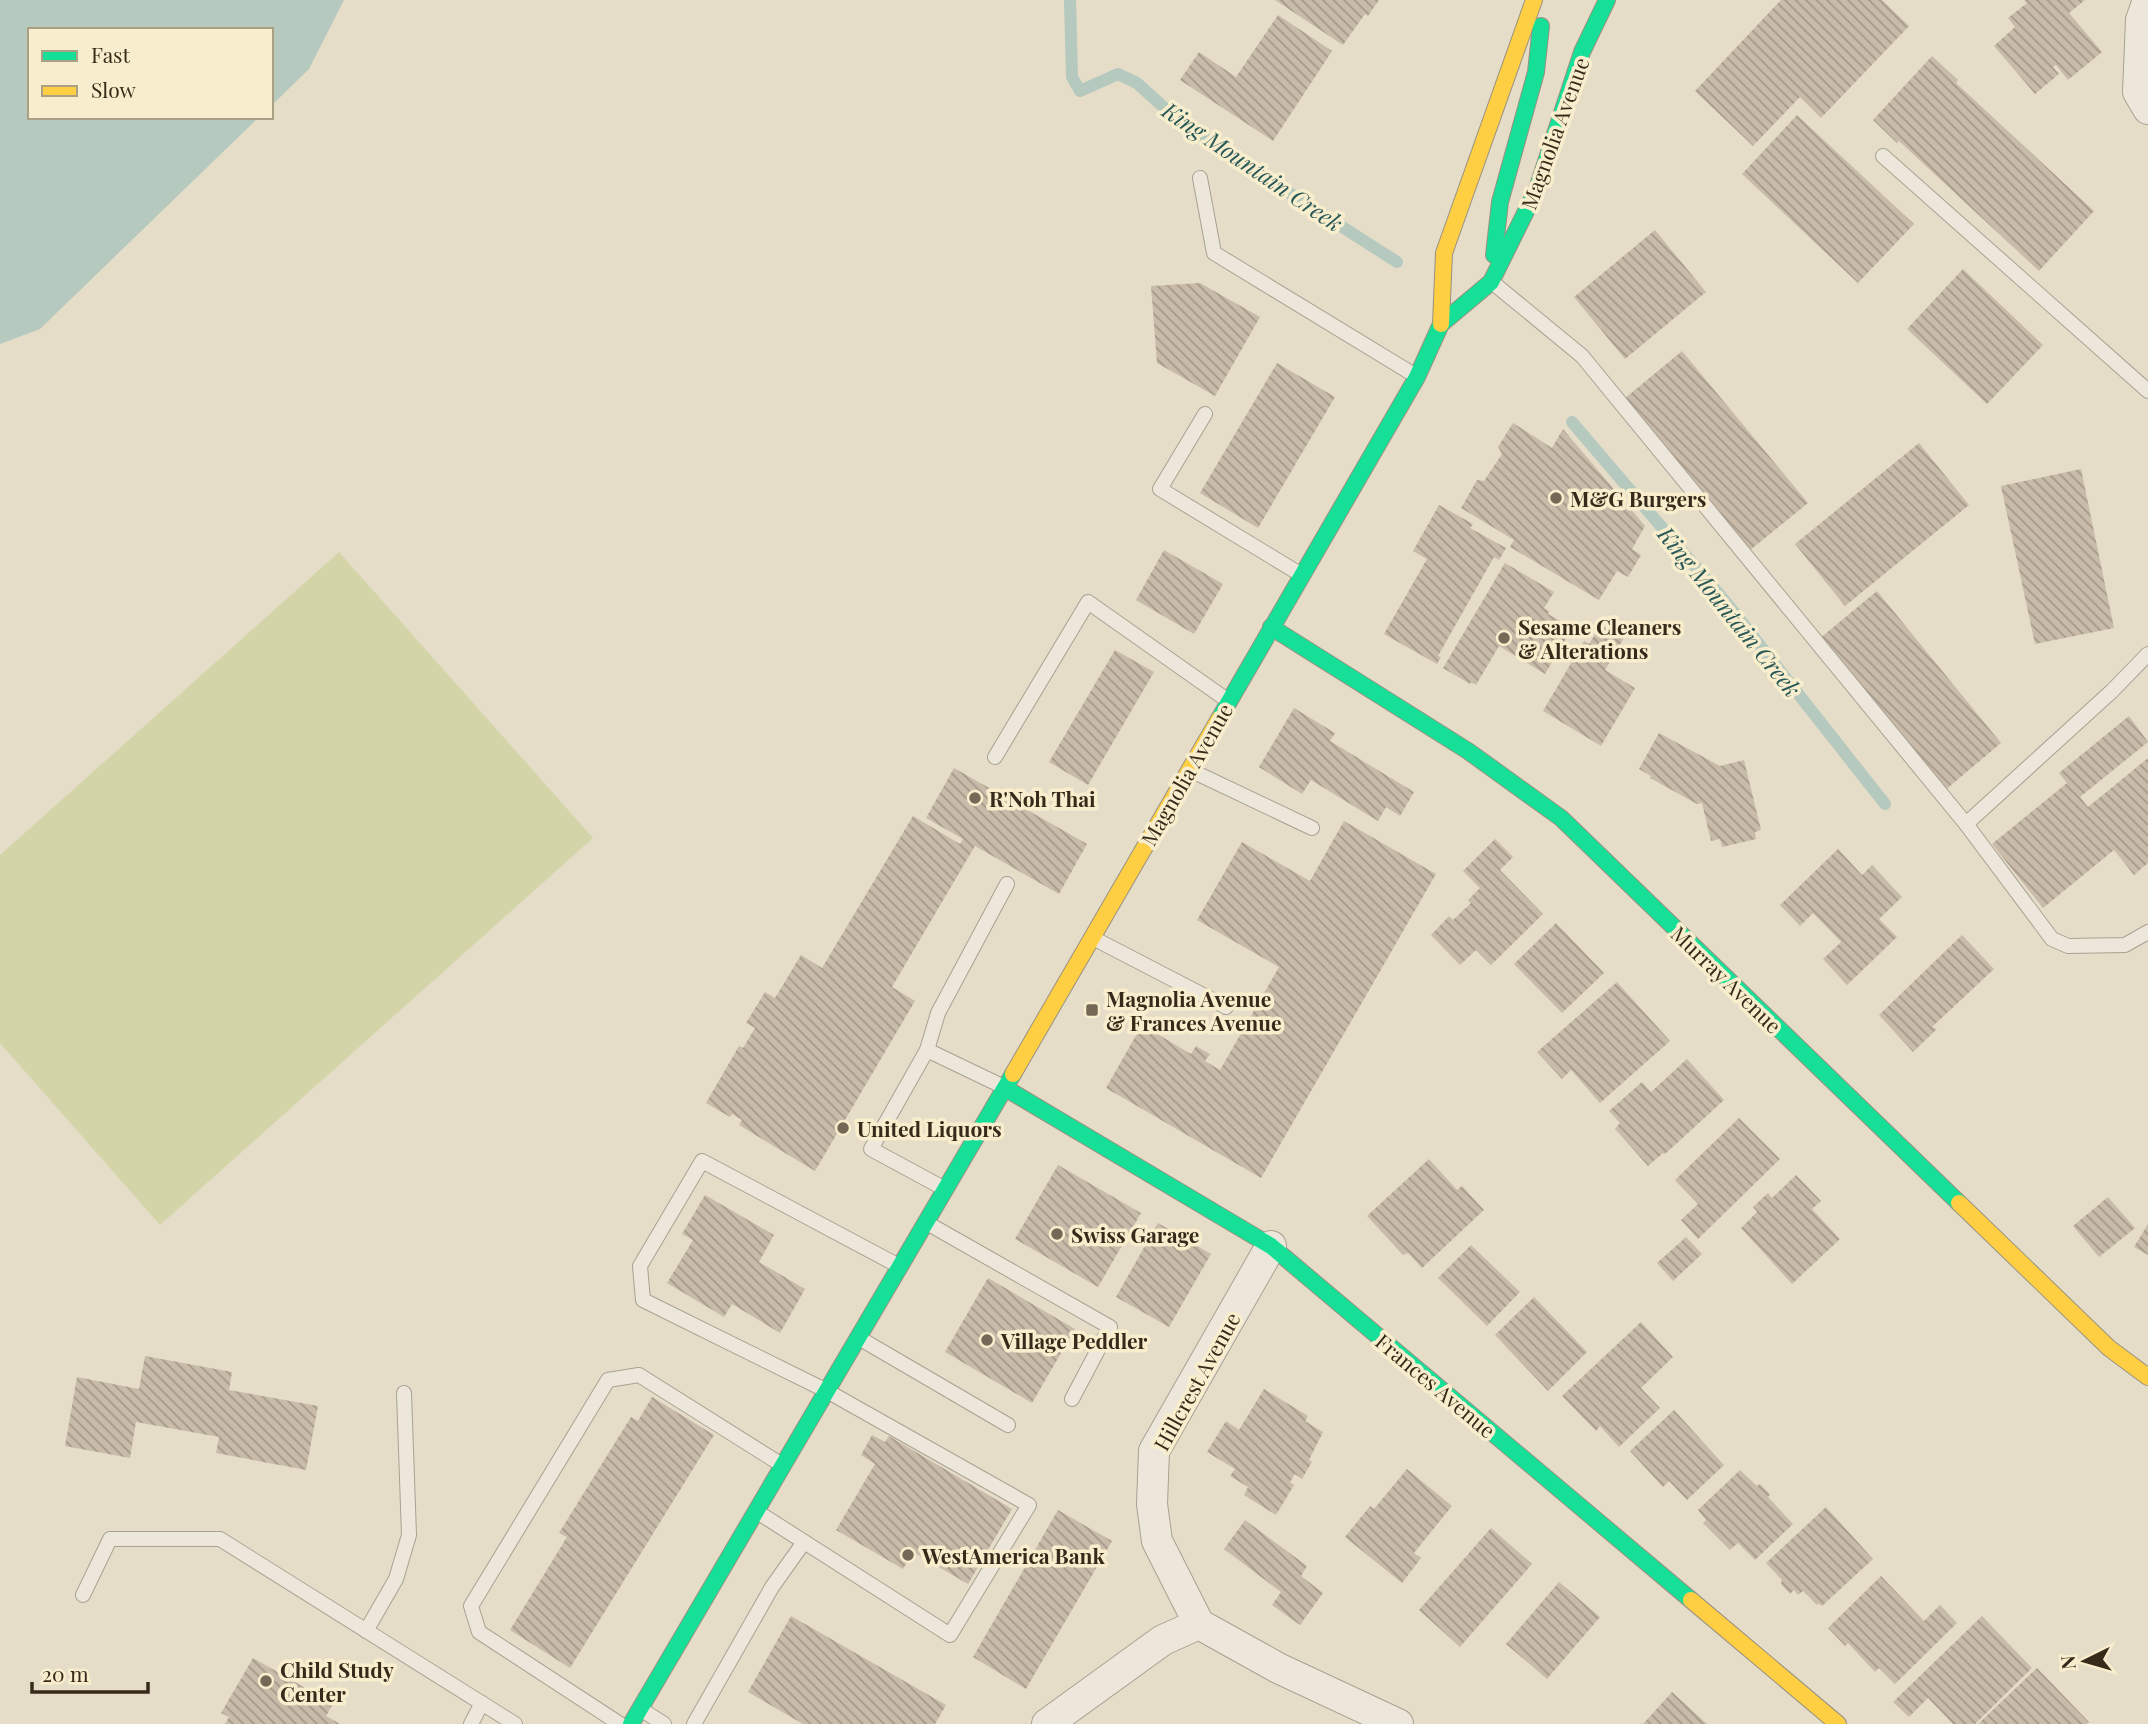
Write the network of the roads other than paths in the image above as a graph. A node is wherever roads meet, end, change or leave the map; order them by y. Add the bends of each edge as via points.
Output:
1 (1534, 0) edge
2 (1544, 0) edge
3 (1607, 0) edge
4 (2148, 0) edge
5 (2148, 109) edge
6 (1883, 156) dead end
7 (1200, 178) dead end
8 (1491, 282) junction
9 (1441, 324) junction
10 (1417, 377) junction
11 (2148, 391) edge
12 (1205, 414) dead end
13 (1301, 575) junction
14 (1271, 627) junction
15 (2148, 654) edge
16 (1228, 701) junction
17 (995, 757) dead end
18 (1189, 770) junction
19 (1966, 824) junction
20 (1312, 828) dead end
21 (1007, 884) dead end
22 (2148, 932) edge
23 (1092, 937) junction
24 (1226, 1007) dead end
25 (927, 1049) junction
26 (1005, 1088) junction
27 (945, 1189) junction
28 (926, 1222) junction
29 (1271, 1246) junction
30 (900, 1266) junction
31 (858, 1338) junction
32 (2148, 1377) edge
33 (827, 1391) junction
34 (404, 1393) dead end
35 (1072, 1399) dead end
36 (1008, 1425) dead end
37 (783, 1465) junction
38 (756, 1511) junction
39 (804, 1542) junction
40 (83, 1595) dead end
41 (1199, 1624) junction
42 (366, 1631) junction
43 (482, 1703) junction
44 (638, 1709) junction
45 (471, 1724) edge
46 (516, 1724) edge
47 (620, 1724) edge
48 (631, 1724) edge
49 (664, 1724) edge
50 (694, 1724) edge
51 (1046, 1724) edge
52 (1398, 1724) edge
53 (1838, 1724) edge

1 - 9 main road, Magnolia Avenue via 1444,253
2 - 8 main road via 1536,72 1500,202
3 - 8 main road, Magnolia Avenue via 1582,52 1537,189
4 - 5 street via 2141,20 2138,92
6 - 11 lane
7 - 10 lane via 1214,253
8 - 9 main road, Magnolia Avenue
8 - 19 lane via 1582,356
9 - 10 main road, Magnolia Avenue
10 - 13 main road, Magnolia Avenue
12 - 13 lane via 1160,489
13 - 14 main road, Magnolia Avenue
14 - 16 main road, Magnolia Avenue
14 - 32 main road, Murray Avenue via 1468,751 1561,818 2099,1338
15 - 19 lane
16 - 17 lane via 1088,602
16 - 18 main road, Magnolia Avenue
18 - 20 lane
18 - 23 main road, Magnolia Avenue
19 - 22 lane via 2052,939 2068,946 2125,945
21 - 25 lane via 938,1013
23 - 24 lane
23 - 26 main road, Magnolia Avenue
25 - 26 lane
25 - 27 lane via 871,1149
26 - 27 main road, Magnolia Avenue
26 - 29 main road, Frances Avenue
27 - 28 main road, Magnolia Avenue
28 - 30 main road, Magnolia Avenue
28 - 35 lane via 1110,1327
29 - 41 street, Hillcrest Avenue via 1154,1451 1152,1504 1157,1541
29 - 53 main road, Frances Avenue
30 - 31 main road, Magnolia Avenue
30 - 33 lane via 702,1161 640,1266 643,1300
31 - 33 main road, Magnolia Avenue
31 - 36 lane
33 - 37 main road, Magnolia Avenue
33 - 39 lane via 1029,1505 950,1635
34 - 42 lane via 409,1535 396,1578
37 - 38 main road, Magnolia Avenue
37 - 47 lane via 639,1375 608,1380 471,1606 479,1632
38 - 39 lane
38 - 44 main road, Magnolia Avenue
39 - 50 lane via 772,1587
40 - 42 lane via 110,1539 220,1539
41 - 51 street via 1163,1640
41 - 52 street via 1278,1668
42 - 43 lane
43 - 45 lane
43 - 46 lane
44 - 48 main road, Magnolia Avenue
44 - 49 lane

